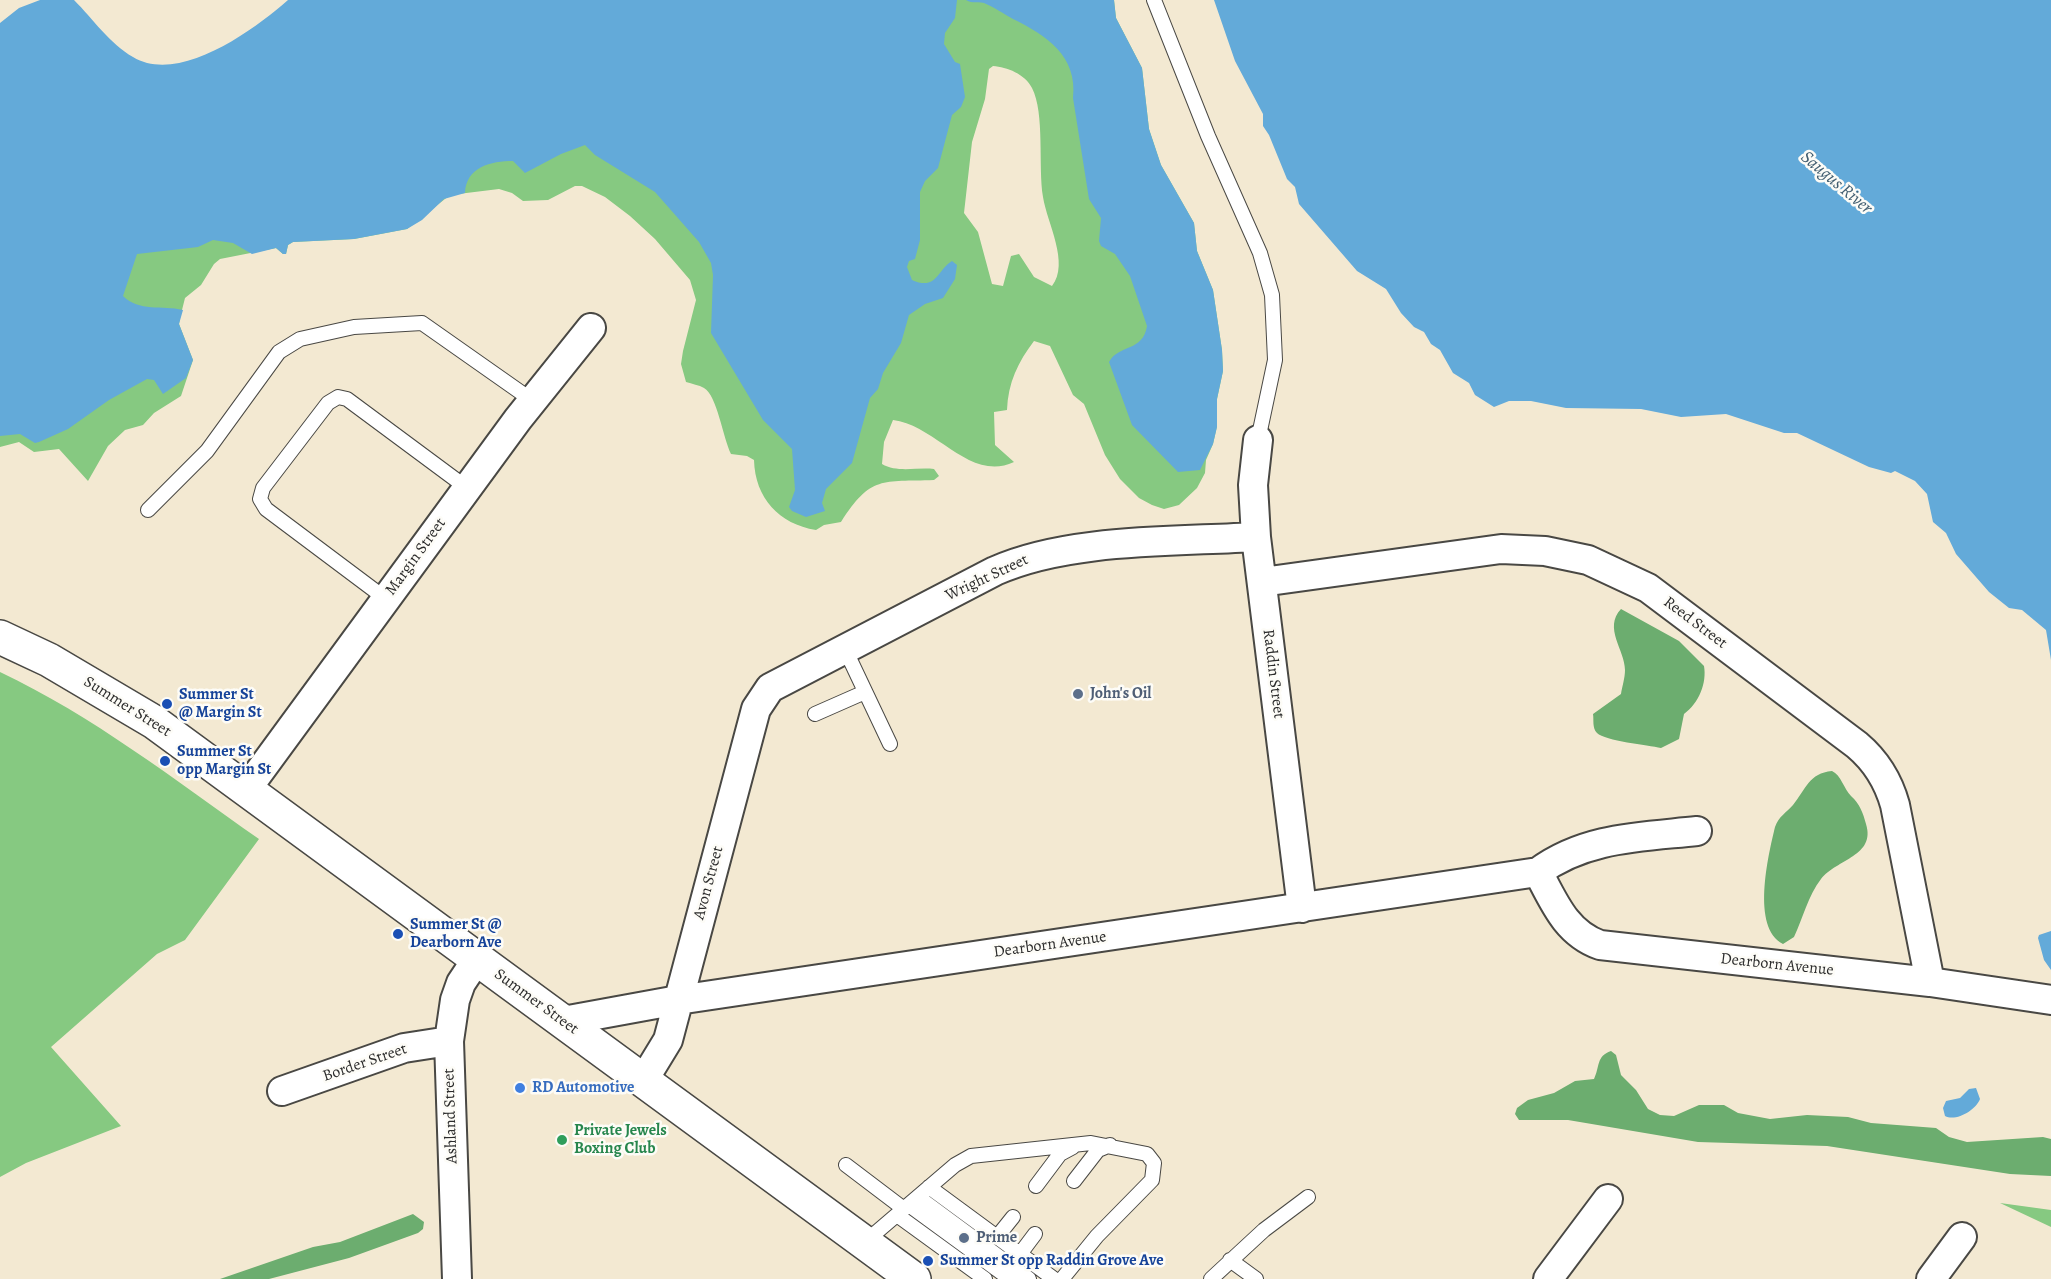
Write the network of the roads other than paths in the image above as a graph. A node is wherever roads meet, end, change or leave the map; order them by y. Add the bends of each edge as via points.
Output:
1 (1154, 0) edge
2 (591, 328) dead end
3 (533, 401) junction
4 (1258, 440) joint
5 (467, 488) junction
6 (148, 510) dead end
7 (1256, 537) junction
8 (1262, 582) junction
9 (386, 599) junction
10 (0, 638) edge
11 (845, 649) junction
12 (774, 686) joint
13 (865, 692) junction
14 (815, 714) dead end
15 (890, 744) dead end
16 (246, 790) junction
17 (1697, 831) dead end
18 (1538, 872) junction
19 (1302, 908) junction
20 (477, 958) junction
21 (1929, 982) junction
22 (678, 1000) junction
23 (2051, 1000) edge
24 (563, 1021) junction
25 (449, 1041) junction
26 (644, 1081) junction
27 (282, 1092) dead end
28 (1084, 1144) junction
29 (1112, 1145) junction
30 (846, 1165) dead end
31 (1074, 1181) dead end
32 (1036, 1186) dead end
33 (929, 1187) junction
34 (1308, 1197) dead end
35 (1608, 1199) dead end
36 (907, 1206) junction
37 (1013, 1217) dead end
38 (1035, 1234) dead end
39 (997, 1237) junction
40 (1962, 1238) dead end
41 (865, 1242) junction
42 (1020, 1254) junction
43 (1230, 1260) junction
44 (457, 1279) edge
45 (914, 1279) edge
46 (985, 1279) edge
47 (1010, 1279) edge
48 (1029, 1279) edge
49 (1054, 1279) edge
50 (1062, 1279) edge
51 (1211, 1279) edge
52 (1256, 1279) edge
53 (1548, 1279) edge
54 (1931, 1279) edge

1 - 4 lane via 1260,253 1272,295 1275,360
2 - 3 street, Margin Street
3 - 5 street, Margin Street
3 - 6 lane via 422,323 361,326 300,339 279,352 207,451
4 - 7 street, Raddin Street via 1253,485
5 - 9 street, Margin Street
5 - 9 lane via 341,397 328,403 263,488 260,499 266,509
7 - 8 street, Raddin Street
7 - 11 street, Wright Street via 1086,548 1034,556 995,571
8 - 19 street, Raddin Street
8 - 21 street, Reed Street via 1523,549 1588,560 1648,588 1857,745 1878,767 1894,805
9 - 16 street, Margin Street
10 - 16 main road, Summer Street via 49,660 117,700
11 - 12 street, Wright Street
11 - 13 lane
12 - 22 street, Avon Street via 757,705
13 - 14 lane
13 - 15 lane
16 - 20 main road, Summer Street
17 - 18 street, Dearborn Avenue via 1594,844 1560,857
18 - 19 street, Dearborn Avenue
18 - 21 street, Dearborn Avenue via 1571,928 1600,945
19 - 22 street, Dearborn Avenue
20 - 24 main road, Summer Street
20 - 25 street, Ashland Street via 455,1000
21 - 23 street, Dearborn Avenue
22 - 24 street, Dearborn Avenue
22 - 26 street, Avon Street via 666,1046
24 - 26 main road, Summer Street
25 - 27 street, Border Street via 404,1048
25 - 44 street, Ashland Street
26 - 41 main road, Summer Street
28 - 29 lane
28 - 32 lane via 1064,1151
28 - 33 lane via 971,1156
29 - 31 lane via 1098,1150
29 - 50 lane via 1148,1154 1154,1163 1153,1178
30 - 36 lane
33 - 36 lane
33 - 39 lane
34 - 43 lane
35 - 53 street
36 - 41 lane
36 - 46 lane
36 - 47 lane
36 - 48 lane
37 - 39 lane
38 - 42 lane
39 - 42 lane
40 - 54 street
41 - 45 main road, Summer Street
42 - 49 lane
43 - 51 lane
43 - 52 lane

